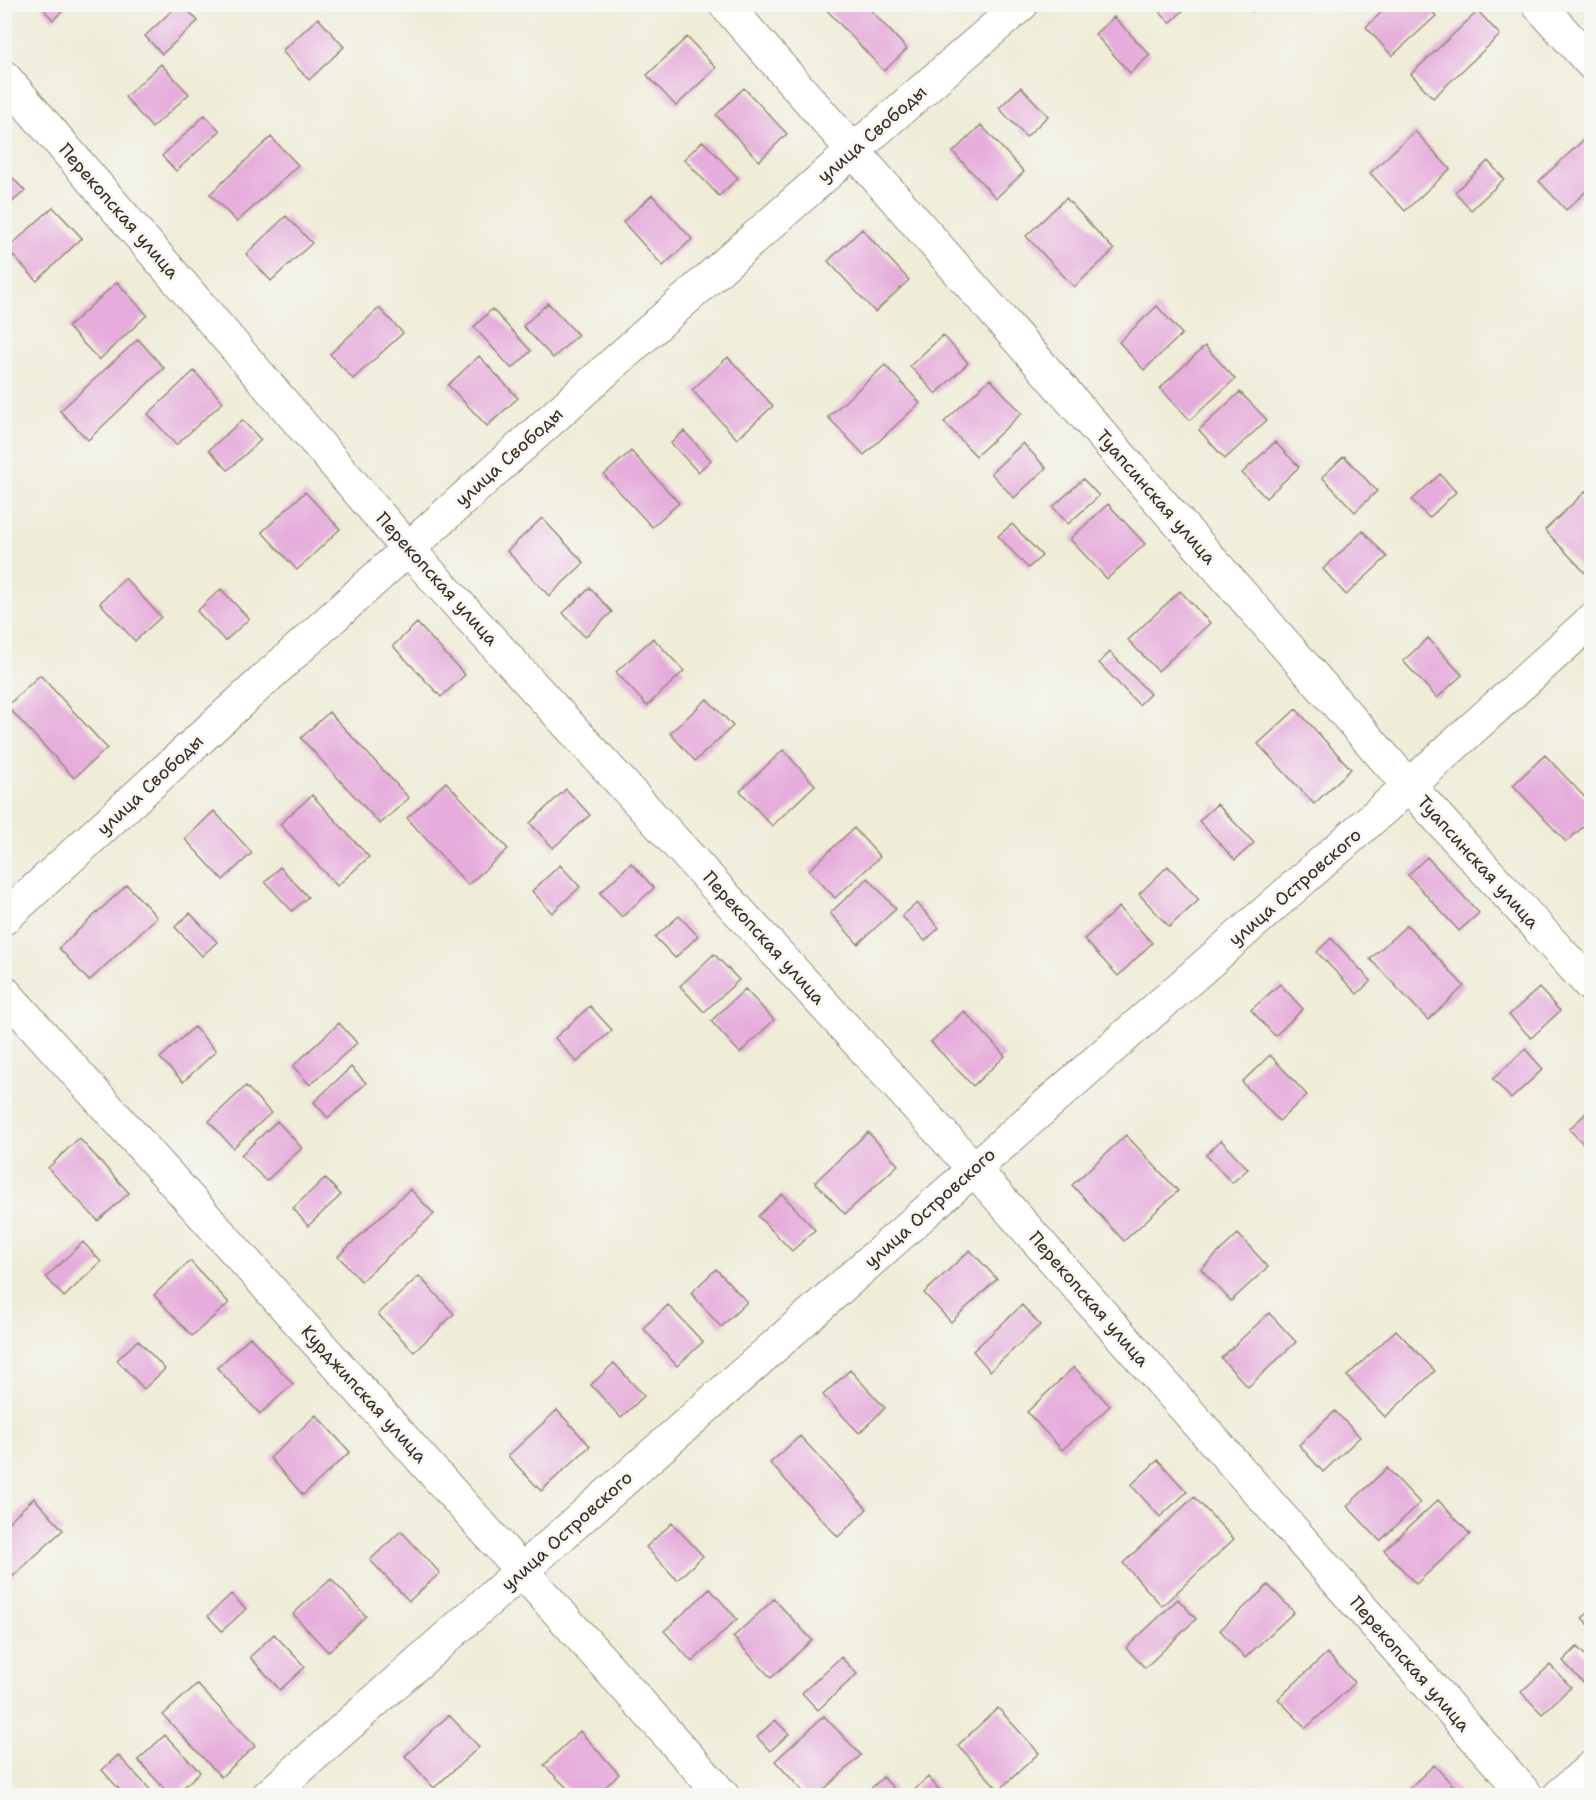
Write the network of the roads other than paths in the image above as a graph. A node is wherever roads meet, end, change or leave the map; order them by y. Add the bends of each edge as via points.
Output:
1 (725, 4) edge
2 (1022, 4) edge
3 (1538, 4) edge
4 (1592, 64) edge
5 (4, 77) edge
6 (852, 150) junction
7 (407, 548) junction
8 (1592, 620) edge
9 (1409, 786) junction
10 (4, 918) edge
11 (1592, 987) edge
12 (4, 992) edge
13 (974, 1169) junction
14 (522, 1571) junction
15 (1592, 1767) edge
16 (268, 1796) edge
17 (723, 1796) edge
18 (1527, 1796) edge
19 (1559, 1796) edge

1 - 6 street, Туапсинская улица
2 - 6 street, улица Свободы
3 - 4 street
5 - 7 street, Перекопская улица
6 - 7 street, улица Свободы
6 - 9 street, Туапсинская улица
7 - 10 street, улица Свободы
7 - 13 street, Перекопская улица
8 - 9 street, улица Островского
9 - 11 street, Туапсинская улица
9 - 13 street, улица Островского
12 - 14 street, Курджипская улица
13 - 14 street, улица Островского
13 - 18 street, Перекопская улица
14 - 16 street, улица Островского
14 - 17 street, Курджипская улица
15 - 19 street

